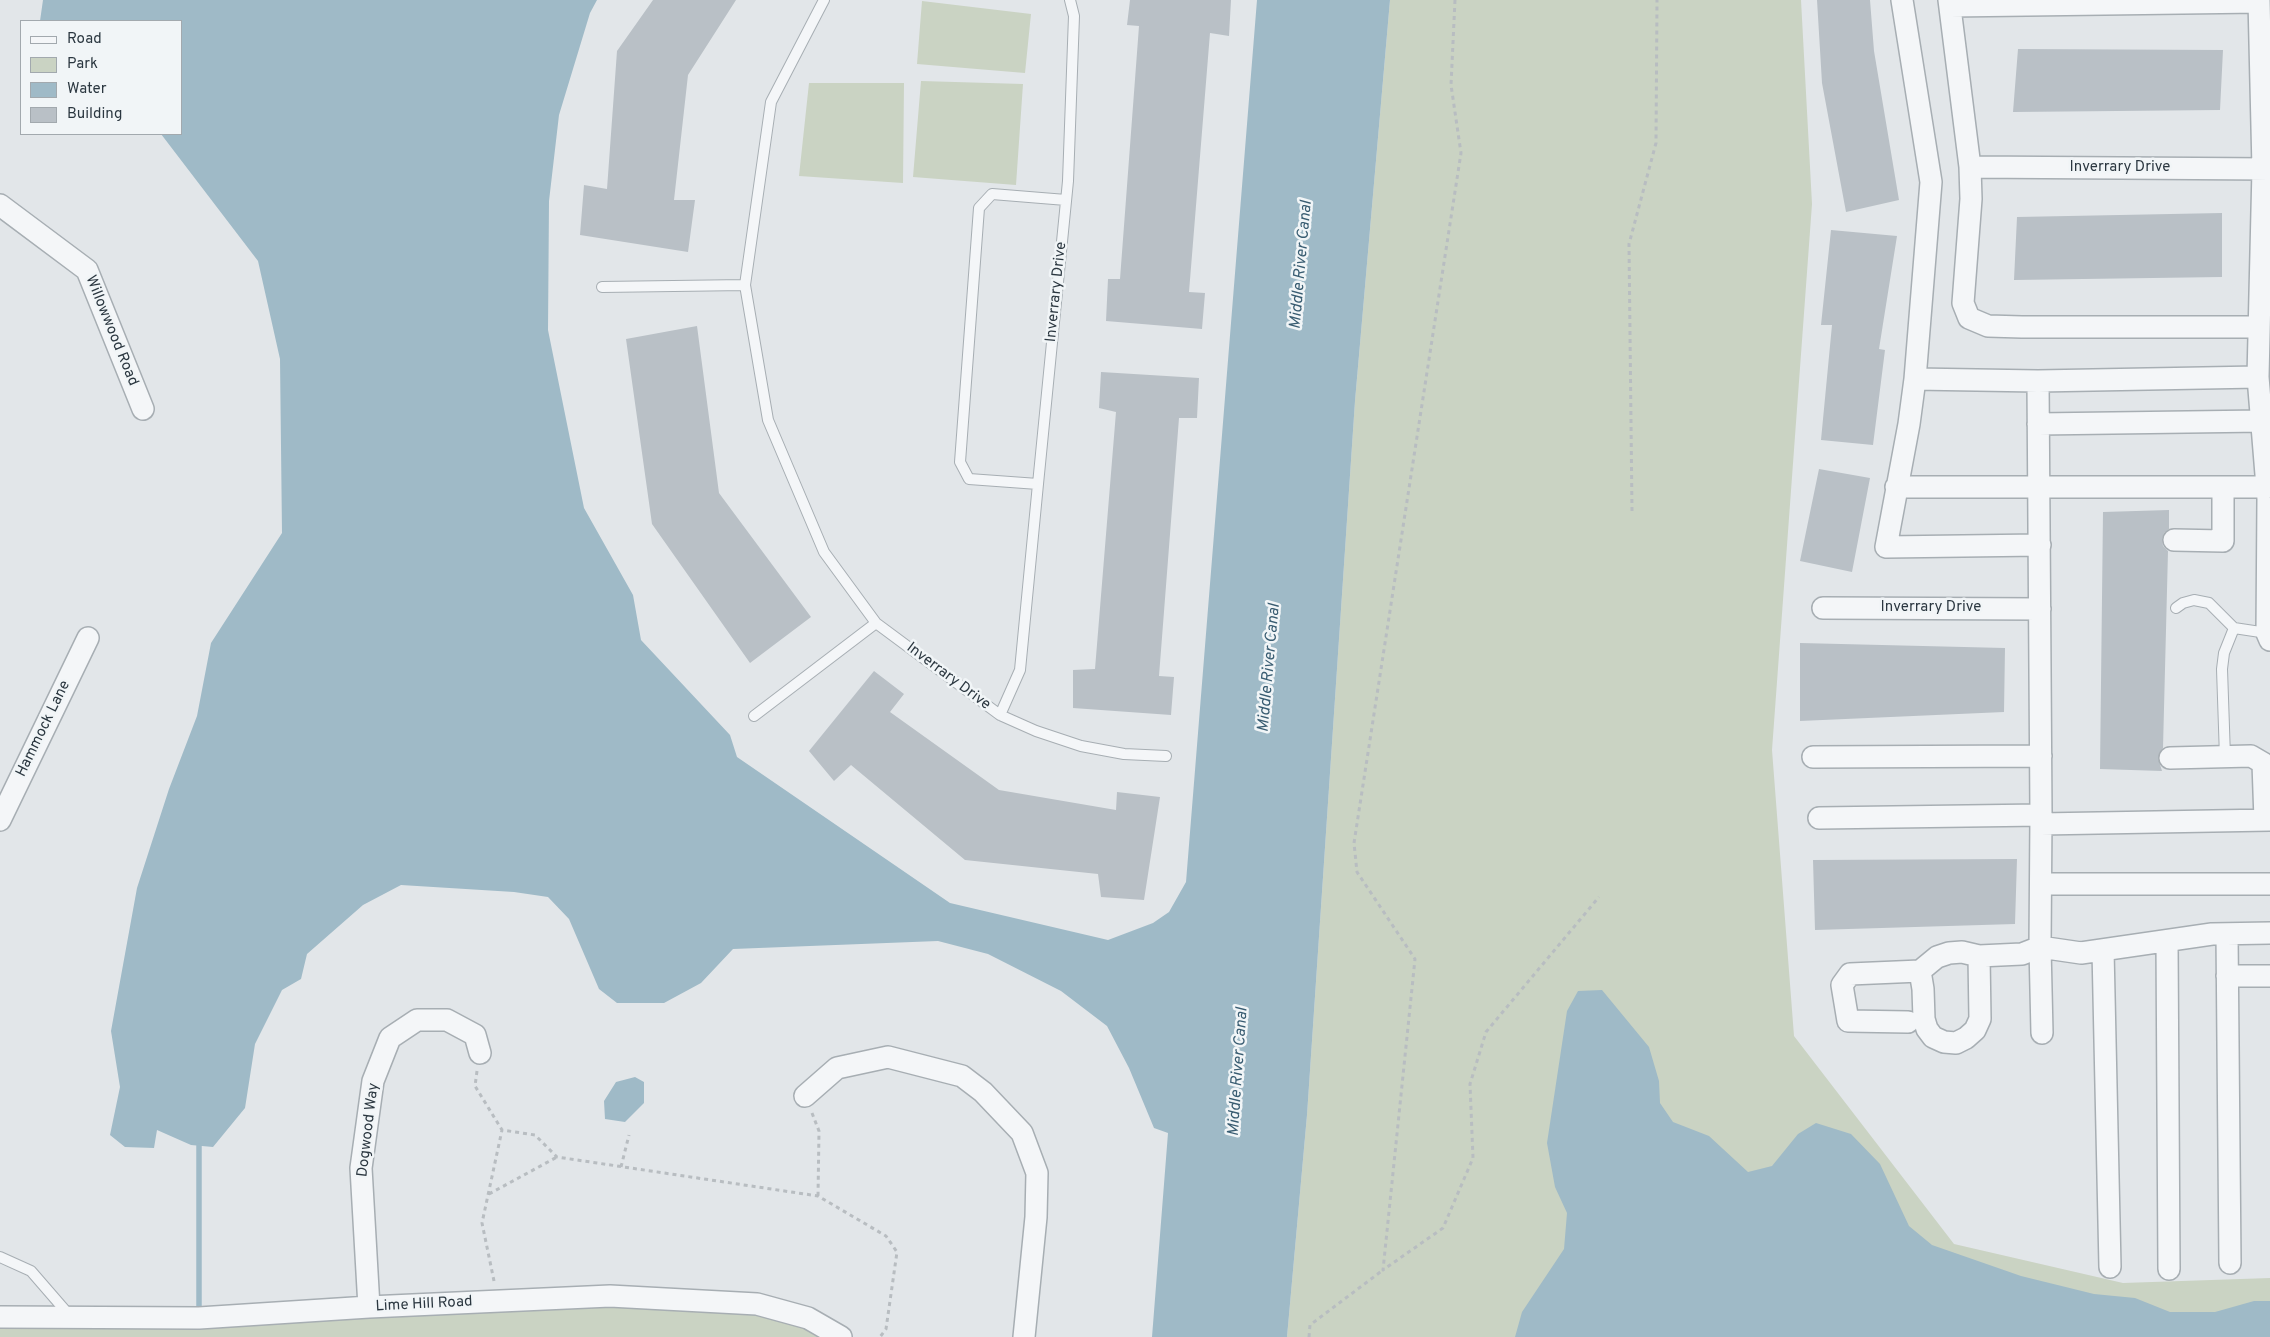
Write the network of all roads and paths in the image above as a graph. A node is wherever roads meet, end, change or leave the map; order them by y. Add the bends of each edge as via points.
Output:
1 (824, 0) edge
2 (1070, 0) edge
3 (1455, 0) edge
4 (1657, 0) edge
5 (1902, 0) edge
6 (2259, 1) edge
7 (1950, 3) edge
8 (1970, 167) junction
9 (2266, 169) edge
10 (1066, 200) junction
11 (0, 205) edge
12 (2266, 235) edge
13 (745, 285) junction
14 (602, 287) dead end
15 (2259, 327) junction
16 (2258, 377) junction
17 (1914, 379) junction
18 (2038, 381) junction
19 (143, 408) dead end
20 (2262, 421) junction
21 (2038, 424) junction
22 (1038, 484) junction
23 (1896, 486) junction
24 (2040, 486) junction
25 (2223, 487) junction
26 (2267, 487) junction
27 (1632, 511) dead end
28 (2269, 526) edge
29 (2174, 540) dead end
30 (2040, 544) junction
31 (2269, 572) edge
32 (1823, 608) dead end
33 (2040, 608) junction
34 (2176, 608) dead end
35 (876, 623) junction
36 (2234, 628) junction
37 (2269, 635) edge
38 (88, 638) dead end
39 (1000, 715) junction
40 (754, 716) dead end
41 (1166, 756) dead end
42 (2040, 756) junction
43 (1813, 757) dead end
44 (2225, 757) junction
45 (2170, 758) dead end
46 (1819, 818) dead end
47 (2041, 819) junction
48 (0, 820) edge
49 (2268, 820) edge
50 (2041, 884) junction
51 (2270, 884) edge
52 (1599, 897) dead end
53 (2270, 933) edge
54 (2227, 934) junction
55 (2166, 941) junction
56 (2040, 947) junction
57 (2102, 950) junction
58 (1979, 956) junction
59 (1920, 971) junction
60 (2227, 976) junction
61 (2270, 976) edge
62 (1908, 1022) dead end
63 (2042, 1033) dead end
64 (480, 1053) joint
65 (805, 1096) joint
66 (502, 1130) junction
67 (629, 1135) dead end
68 (557, 1157) junction
69 (622, 1166) junction
70 (488, 1195) junction
71 (818, 1196) junction
72 (0, 1257) edge
73 (2230, 1263) dead end
74 (2110, 1267) dead end
75 (2169, 1269) dead end
76 (1383, 1270) junction
77 (498, 1301) junction
78 (369, 1307) junction
79 (0, 1317) edge
80 (72, 1318) junction
81 (841, 1337) edge
82 (880, 1337) edge
83 (1024, 1337) edge
84 (1309, 1337) edge

1 - 13 lane, Inverrary Drive via 771,102
2 - 10 lane, Inverrary Drive via 1074,16
3 - 76 path via 1451,85 1462,153 1354,843 1357,872 1414,959
4 - 27 path via 1656,143 1629,244
5 - 17 street via 1931,182
6 - 7 street
6 - 9 street
7 - 8 street
8 - 9 street, Inverrary Drive
8 - 15 street via 1971,200 1963,303 1969,318 1988,326
9 - 12 street
10 - 22 lane, Inverrary Drive
10 - 22 lane via 992,194 979,208 960,462 969,479
11 - 19 street, Willowwood Road via 87,270
12 - 15 street
13 - 14 lane
13 - 35 lane, Inverrary Drive via 768,420 824,552
15 - 16 street
16 - 18 street
16 - 20 street
17 - 18 street
17 - 23 street via 1909,424
18 - 21 street
20 - 21 street
20 - 26 street
21 - 24 street
22 - 39 lane, Inverrary Drive via 1020,670
23 - 24 street
23 - 30 street via 1886,547
24 - 25 street
24 - 30 street
25 - 26 street
25 - 29 street via 2224,541
26 - 28 street
28 - 31 street
30 - 33 street
31 - 37 street
32 - 33 street, Inverrary Drive
33 - 42 street
34 - 36 lane via 2194,600 2209,604
35 - 39 lane, Inverrary Drive
35 - 40 lane
36 - 37 lane
36 - 44 lane via 2224,653 2222,669
38 - 48 street, Hammock Lane
39 - 41 lane via 1081,746 1124,754
42 - 43 street
42 - 47 street
44 - 45 street
44 - 49 street via 2251,756 2263,763
46 - 47 street
47 - 49 street
47 - 50 street
50 - 51 street
50 - 56 street
52 - 76 path via 1486,1032 1470,1084 1473,1158 1443,1228
53 - 54 street
54 - 55 street
54 - 60 street
55 - 57 street
55 - 75 street
56 - 57 street via 2081,953
56 - 58 street via 2022,954
56 - 63 street
57 - 74 street
58 - 59 street via 1949,953 1937,957
58 - 59 street via 1980,1018 1975,1030 1956,1043 1933,1037 1927,1029
59 - 62 street via 1850,974 1842,985 1848,1021
60 - 61 street
60 - 73 street
64 - 66 path via 475,1086
64 - 78 street, Dogwood Way via 475,1035 447,1020 417,1020 390,1038 372,1081 361,1168
65 - 71 path via 819,1131
65 - 83 street via 837,1068 888,1058 962,1076 983,1092 1022,1133 1037,1172 1036,1217
66 - 68 path via 535,1135
66 - 70 path
67 - 69 path
68 - 69 path
68 - 70 path
69 - 71 path
70 - 77 path via 482,1223
71 - 82 path via 886,1236 897,1252 886,1329
72 - 80 lane via 31,1271
76 - 84 path via 1310,1325
77 - 78 street, Lime Hill Road
77 - 81 street, Lime Hill Road via 610,1296 758,1304 808,1318
78 - 80 street, Lime Hill Road via 199,1318
79 - 80 street, Lime Hill Road

